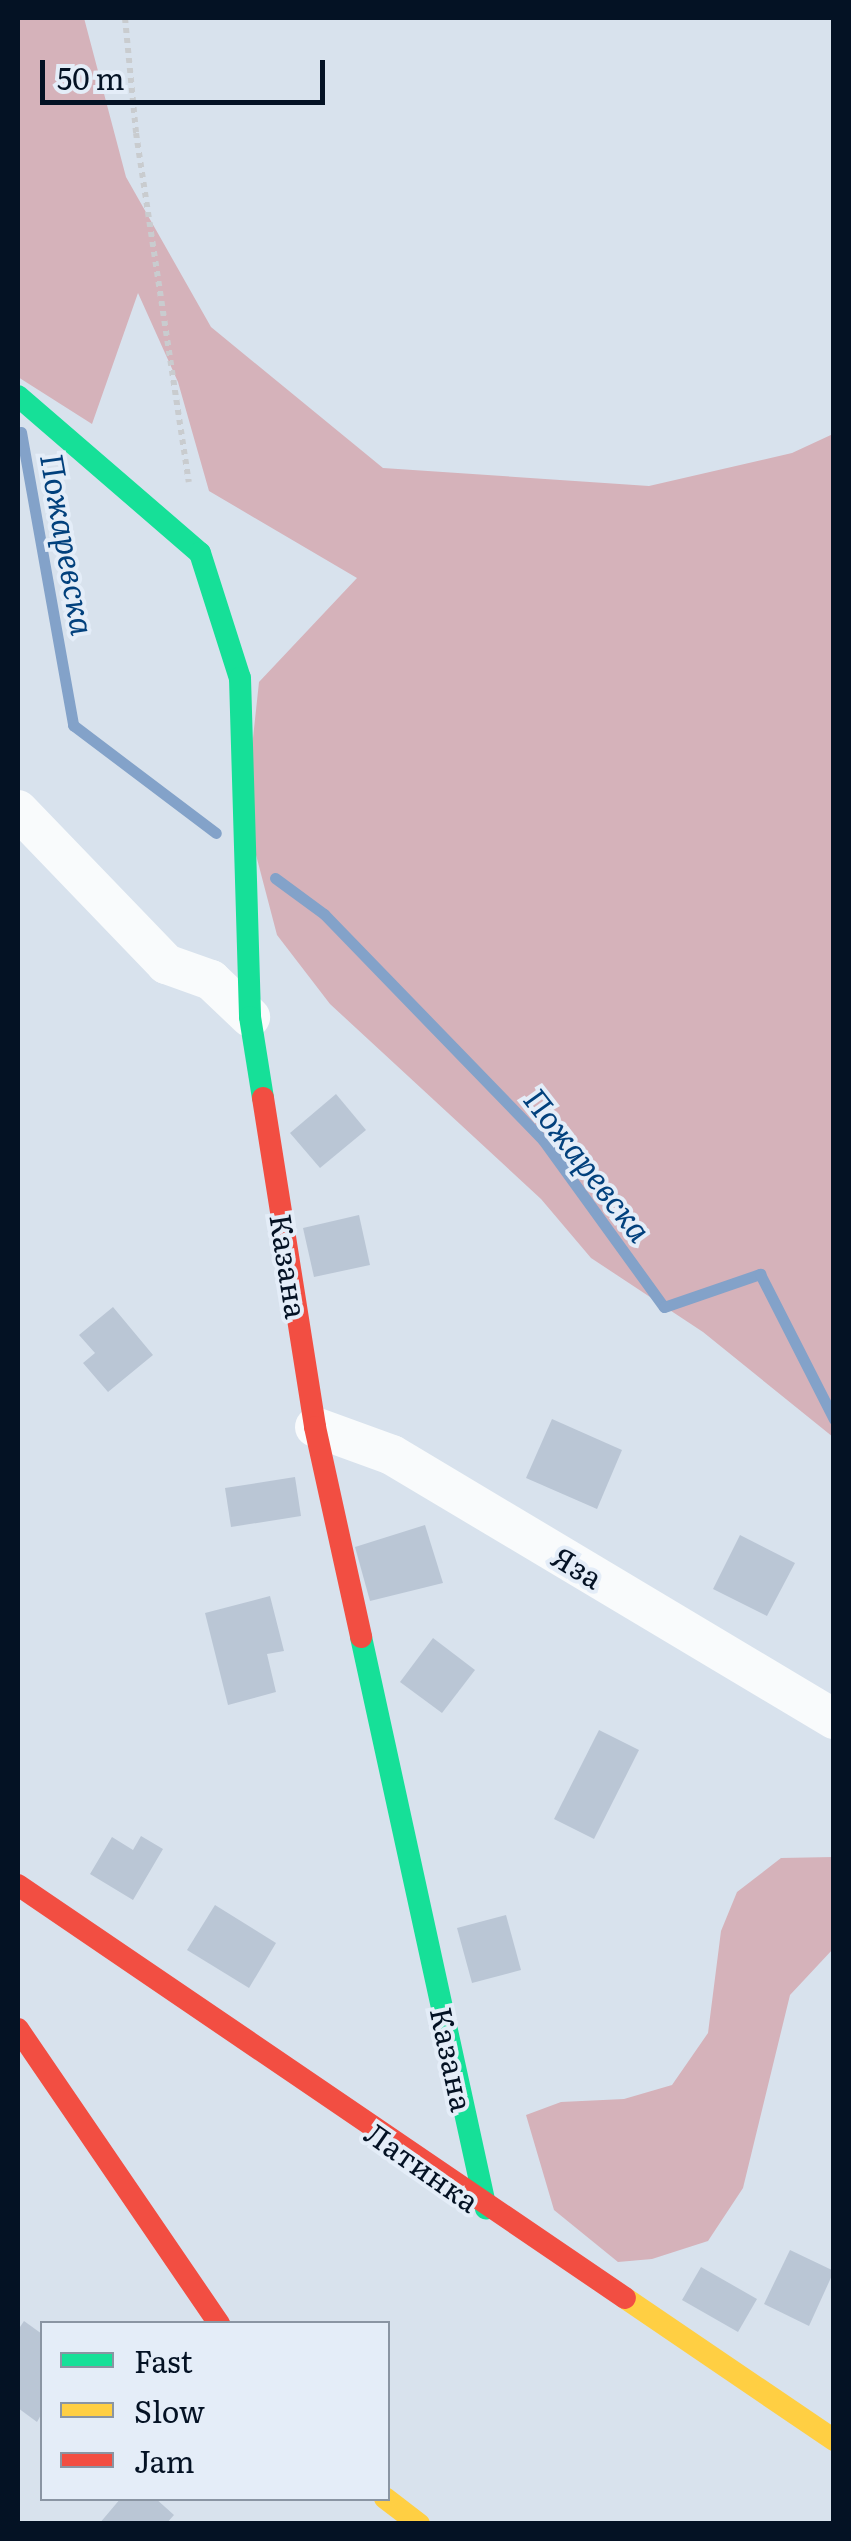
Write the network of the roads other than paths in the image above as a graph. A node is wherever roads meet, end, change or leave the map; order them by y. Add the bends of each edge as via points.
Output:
1 (18, 396) edge
2 (18, 810) edge
3 (250, 1017) junction
4 (315, 1427) junction
5 (834, 1719) edge
6 (18, 1885) edge
7 (18, 2029) edge
8 (486, 2210) junction
9 (217, 2321) edge
10 (834, 2440) edge
11 (389, 2501) edge
12 (420, 2524) edge

1 - 3 street, Казана via 200,553 240,678
2 - 3 street via 166,964 211,980
3 - 4 street, Казана
4 - 5 street, Яза via 392,1454
4 - 8 street, Казана
6 - 8 street, Латинка
7 - 9 street
8 - 10 street, Латинка
11 - 12 street

